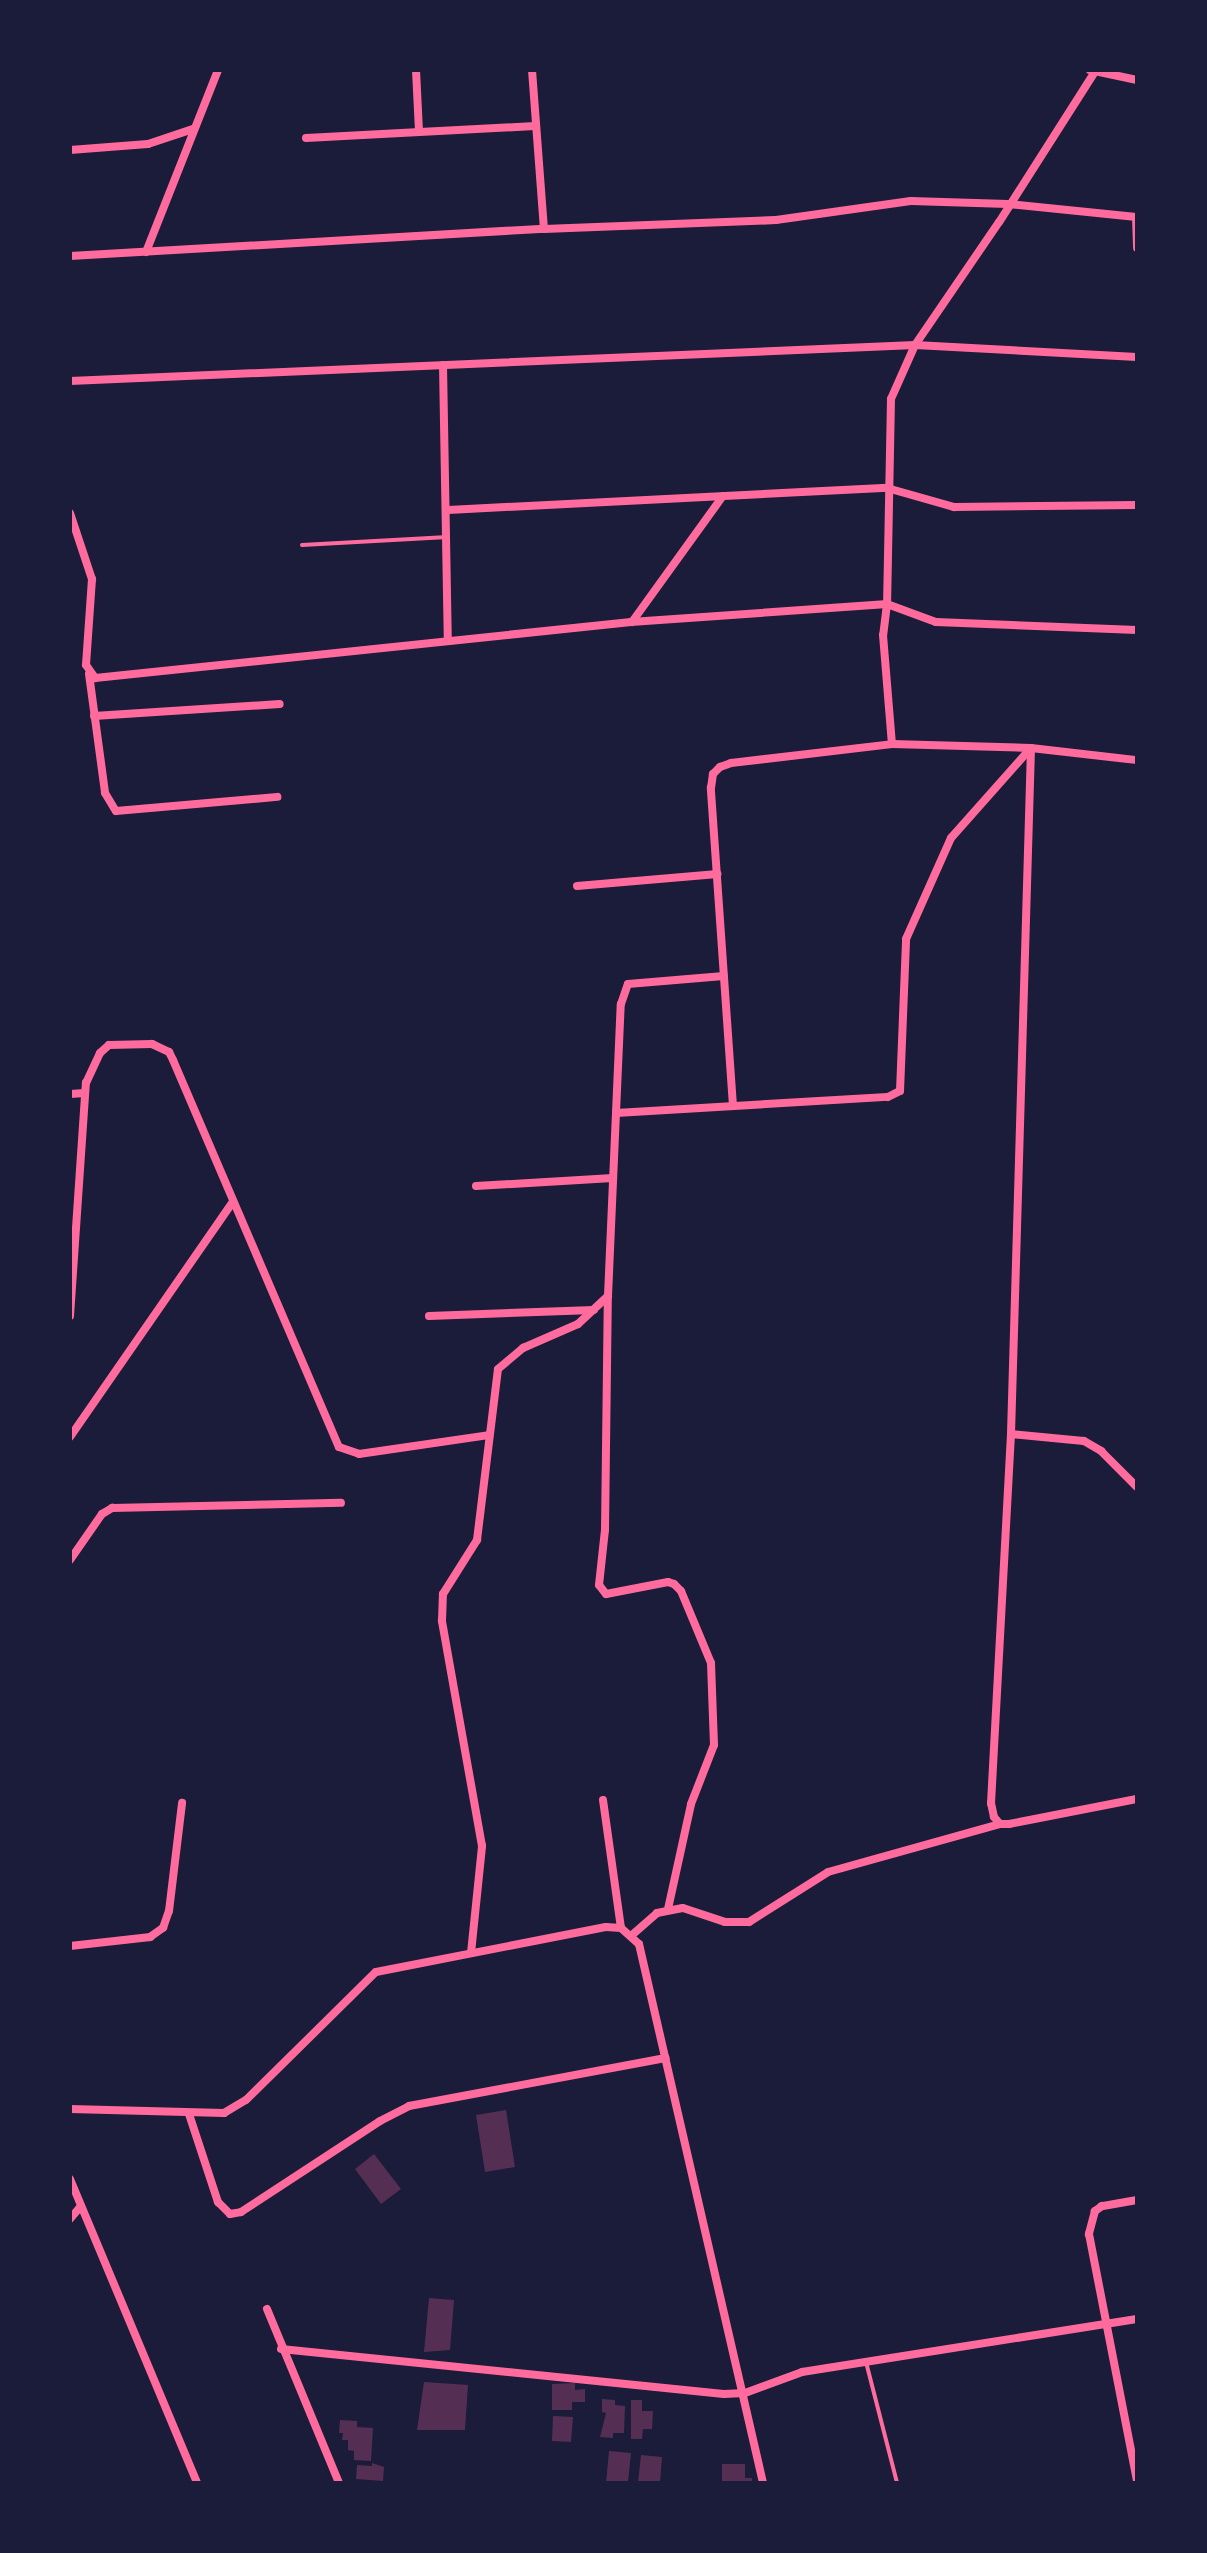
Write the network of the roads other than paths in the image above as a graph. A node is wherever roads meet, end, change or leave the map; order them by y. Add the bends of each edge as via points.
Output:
1 (218, 70) edge
2 (416, 70) edge
3 (532, 70) edge
4 (1093, 71) edge
5 (1137, 80) edge
6 (535, 126) junction
7 (193, 129) junction
8 (419, 132) junction
9 (306, 138) dead end
10 (70, 150) edge
11 (1008, 204) junction
12 (1136, 217) edge
13 (544, 229) junction
14 (1137, 248) edge
15 (146, 252) junction
16 (70, 256) edge
17 (915, 345) junction
18 (1137, 357) edge
19 (443, 365) junction
20 (70, 381) edge
21 (887, 488) junction
22 (723, 496) junction
23 (1137, 505) edge
24 (448, 510) junction
25 (70, 513) edge
26 (448, 537) junction
27 (302, 545) dead end
28 (887, 604) junction
29 (631, 622) junction
30 (1137, 630) edge
31 (448, 640) junction
32 (89, 674) junction
33 (280, 704) dead end
34 (94, 716) junction
35 (892, 744) junction
36 (1031, 748) junction
37 (1137, 760) edge
38 (277, 797) dead end
39 (717, 874) junction
40 (577, 886) dead end
41 (724, 976) junction
42 (85, 1093) junction
43 (70, 1094) edge
44 (733, 1106) junction
45 (616, 1113) junction
46 (613, 1178) junction
47 (476, 1186) dead end
48 (233, 1202) junction
49 (608, 1296) junction
50 (594, 1310) junction
51 (70, 1316) edge
52 (429, 1316) dead end
53 (1011, 1434) junction
54 (489, 1435) junction
55 (70, 1437) edge
56 (1137, 1487) edge
57 (341, 1503) dead end
58 (70, 1560) edge
59 (1137, 1799) edge
60 (603, 1800) dead end
61 (182, 1803) dead end
62 (1000, 1824) junction
63 (668, 1909) junction
64 (621, 1928) junction
65 (632, 1935) junction
66 (70, 1946) edge
67 (471, 1953) junction
68 (666, 2058) junction
69 (70, 2109) edge
70 (189, 2114) junction
71 (70, 2179) edge
72 (1137, 2200) edge
73 (81, 2206) junction
74 (70, 2219) edge
75 (267, 2309) dead end
76 (1137, 2319) edge
77 (1108, 2324) junction
78 (281, 2349) junction
79 (866, 2362) junction
80 (745, 2393) junction
81 (1134, 2447) edge
82 (1137, 2482) edge
83 (197, 2483) edge
84 (339, 2483) edge
85 (763, 2483) edge
86 (897, 2483) edge

1 - 7 street
2 - 8 street
3 - 6 street
4 - 5 street
4 - 11 street
6 - 8 street
6 - 13 street
7 - 10 street via 148,144
7 - 15 street
8 - 9 street
11 - 12 street
11 - 13 street via 911,201 776,220
11 - 17 street
12 - 14 street
13 - 15 street
15 - 16 street
17 - 18 street
17 - 19 street
17 - 21 street via 891,399
19 - 20 street
19 - 24 street
21 - 22 street
21 - 23 street via 954,507
21 - 28 street
22 - 24 street
22 - 29 street
24 - 26 street
25 - 32 street via 92,579
26 - 27 lane
26 - 31 street
28 - 29 street
28 - 30 street via 936,622
28 - 35 street via 883,635
29 - 31 street
31 - 32 street via 102,679
32 - 34 street
33 - 34 street
34 - 38 street via 105,793 116,811
35 - 36 street
35 - 39 street via 720,767 711,788
36 - 37 street
36 - 44 street via 951,838 906,939 900,1091 888,1097
36 - 53 street
39 - 40 street
39 - 41 street
41 - 44 street
41 - 45 street via 628,984 621,1004
42 - 43 street
42 - 48 street via 100,1053 109,1045 152,1044 169,1052
42 - 51 street
44 - 45 street
45 - 46 street
46 - 47 street
46 - 49 street
48 - 54 street via 339,1447 359,1454
48 - 55 street
49 - 50 street
49 - 63 street via 605,1530 599,1585 606,1594 674,1584 711,1663 714,1745 691,1804
50 - 52 street
50 - 54 street via 578,1324 504,1362 496,1376
53 - 56 street via 1084,1441
53 - 62 street via 991,1787 994,1817
54 - 67 street via 477,1540 440,1607 482,1846
57 - 58 street via 112,1508 102,1514
59 - 62 street
60 - 64 street
61 - 66 street via 163,1928 150,1937
62 - 63 street via 828,1872 749,1922
63 - 65 street
64 - 65 street
64 - 67 street
65 - 68 street via 639,1944
67 - 70 street via 376,1972 236,2109
68 - 70 street via 409,2106 230,2214 218,2202
68 - 80 street
69 - 70 street
71 - 73 street
72 - 77 street via 1102,2206 1090,2224
73 - 74 street
73 - 83 street
75 - 78 street
76 - 77 street
77 - 79 street
77 - 81 street
78 - 80 street
78 - 84 street
79 - 80 street via 788,2376
79 - 86 lane
80 - 85 street
81 - 82 street

